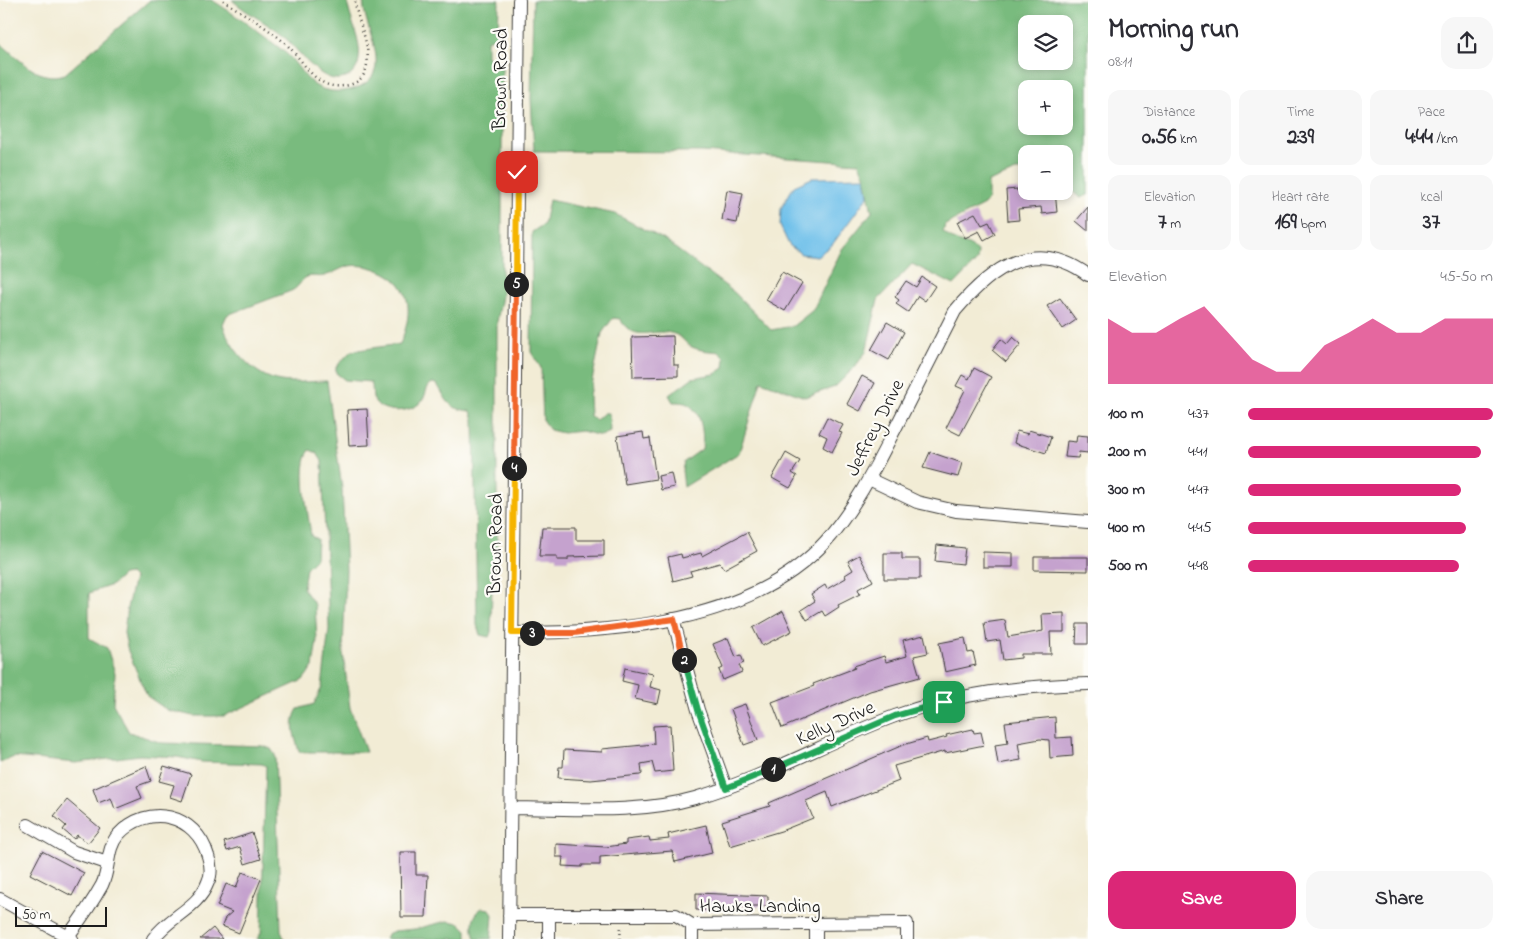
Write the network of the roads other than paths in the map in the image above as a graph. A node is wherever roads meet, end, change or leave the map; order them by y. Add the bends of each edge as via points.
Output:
1 (519, 0) edge
2 (1088, 276) edge
3 (869, 479) junction
4 (1088, 522) edge
5 (674, 619) junction
6 (512, 633) junction
7 (1088, 684) edge
8 (726, 788) junction
9 (510, 808) junction
10 (28, 825) dead end
11 (107, 863) junction
12 (0, 899) edge
13 (510, 915) junction
14 (550, 915) junction
15 (816, 924) junction
16 (692, 925) junction
17 (68, 938) edge
18 (154, 939) edge
19 (509, 939) edge
20 (549, 939) edge
21 (692, 939) edge
22 (816, 939) edge
23 (907, 939) edge

1 - 6 street, Brown Road
2 - 3 street, Jeffrey Drive via 1072,264 1053,259 1016,259 992,272 972,290 955,311
3 - 4 street via 917,502 956,511
3 - 5 street, Jeffrey Drive via 825,542 790,573 743,598
5 - 6 street, Jeffrey Drive via 574,633
5 - 8 street via 698,710
6 - 9 street, Brown Road
7 - 8 street, Kelly Drive via 997,691 903,713
8 - 9 street, Kelly Drive via 644,807 590,810
9 - 13 street, Brown Road
10 - 11 street via 74,852
11 - 17 street via 102,885
11 - 18 street via 118,835 131,824 147,818 166,817 186,823 199,834 211,866 209,881 201,896 172,918
12 - 17 street
13 - 14 street, Hawks Landing
13 - 19 street, Brown Road
14 - 16 street, Hawks Landing via 676,914
14 - 20 street
15 - 16 street, Hawks Landing
15 - 22 street
15 - 23 street, Hawks Landing via 907,923
16 - 21 street

